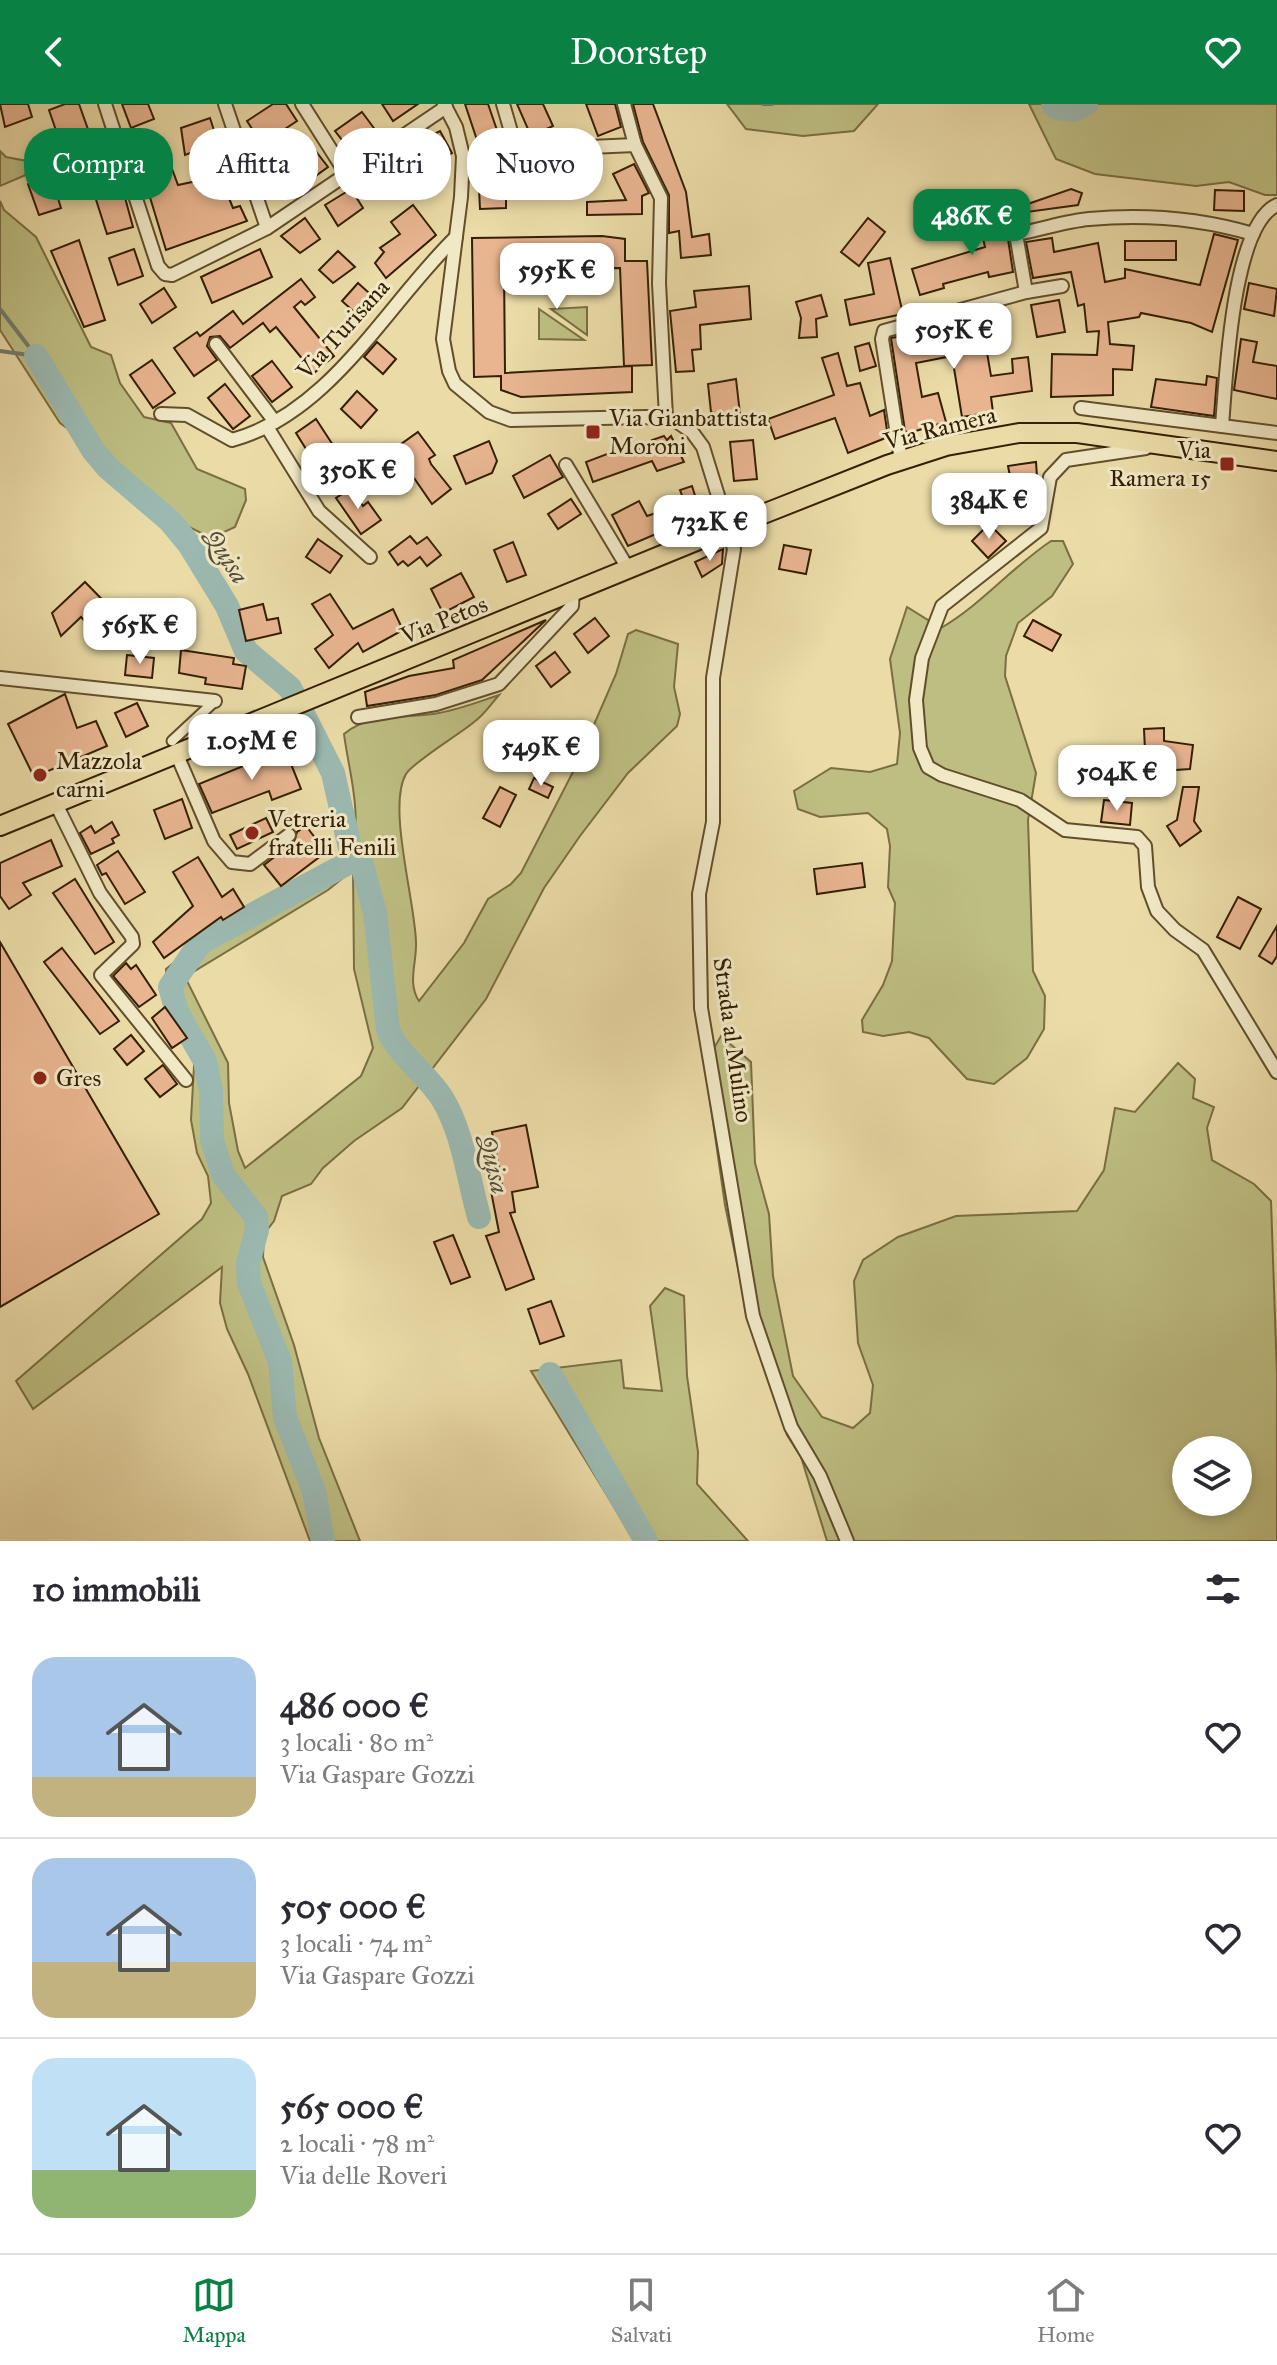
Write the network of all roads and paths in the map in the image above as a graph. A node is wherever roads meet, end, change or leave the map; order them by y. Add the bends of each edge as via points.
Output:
1 (105, 104) edge
2 (225, 104) edge
3 (302, 104) edge
4 (503, 104) edge
5 (624, 104) edge
6 (445, 105) edge
7 (413, 128) edge
8 (635, 145) junction
9 (334, 154) edge
10 (334, 184) edge
11 (1277, 205) edge
12 (267, 228) junction
13 (1253, 234) junction
14 (456, 237) junction
15 (1062, 286) dead end
16 (1026, 292) junction
17 (216, 344) dead end
18 (1081, 408) dead end
19 (161, 414) dead end
20 (666, 417) junction
21 (271, 424) junction
22 (1222, 426) junction
23 (1277, 433) edge
24 (1173, 444) junction
25 (901, 460) junction
26 (1277, 461) edge
27 (566, 465) dead end
28 (728, 528) junction
29 (370, 557) dead end
30 (629, 570) junction
31 (573, 593) junction
32 (0, 678) edge
33 (215, 701) joint
34 (358, 717) dead end
35 (174, 748) junction
36 (56, 804) junction
37 (0, 826) edge
38 (289, 835) dead end
39 (1277, 1072) edge
40 (186, 1080) dead end
41 (847, 1541) edge

1 - 12 street via 165,274
2 - 12 street
3 - 9 street
4 - 8 street via 514,142 523,150
5 - 8 street
6 - 7 street
6 - 14 street via 463,156
8 - 20 street via 661,198
10 - 12 street
11 - 13 street via 1261,215
13 - 16 street via 1209,221 1157,217 1087,219 1016,234
13 - 22 street via 1229,347
14 - 20 street via 443,339 449,371 470,399 511,420
14 - 21 street, Via Turisana via 318,391
15 - 16 street
16 - 25 street via 884,331
17 - 21 street
18 - 22 street
19 - 21 street, Via Turisana via 187,415 232,440
20 - 28 street, Strada al Mulino via 685,425 703,447
21 - 29 street via 319,511
22 - 23 street
24 - 25 main road, Via Ramera via 1043,432 970,441
24 - 26 main road, Via Ramera
24 - 39 street, Via Ramera via 1066,460 1050,477 1041,528 942,606 922,658 916,700 920,748 928,767 942,775 1020,800 1065,830 1137,837 1145,846 1148,887 1157,911 1203,950
25 - 28 main road, Via Ramera
27 - 30 street
28 - 30 main road, Via Petos
28 - 41 street, Strada al Mulino via 734,549 713,678 713,822 699,894 701,1008 753,1316 791,1427 820,1476
30 - 31 main road, Via Petos
31 - 34 street via 572,606 499,684 436,704
31 - 35 main road, Via Petos via 320,697
32 - 33 street
33 - 35 street
35 - 36 main road, Via Petos
35 - 38 street via 214,841 232,862 250,864
36 - 37 main road, Via Petos
36 - 40 street via 111,912 132,937 128,951 101,975

